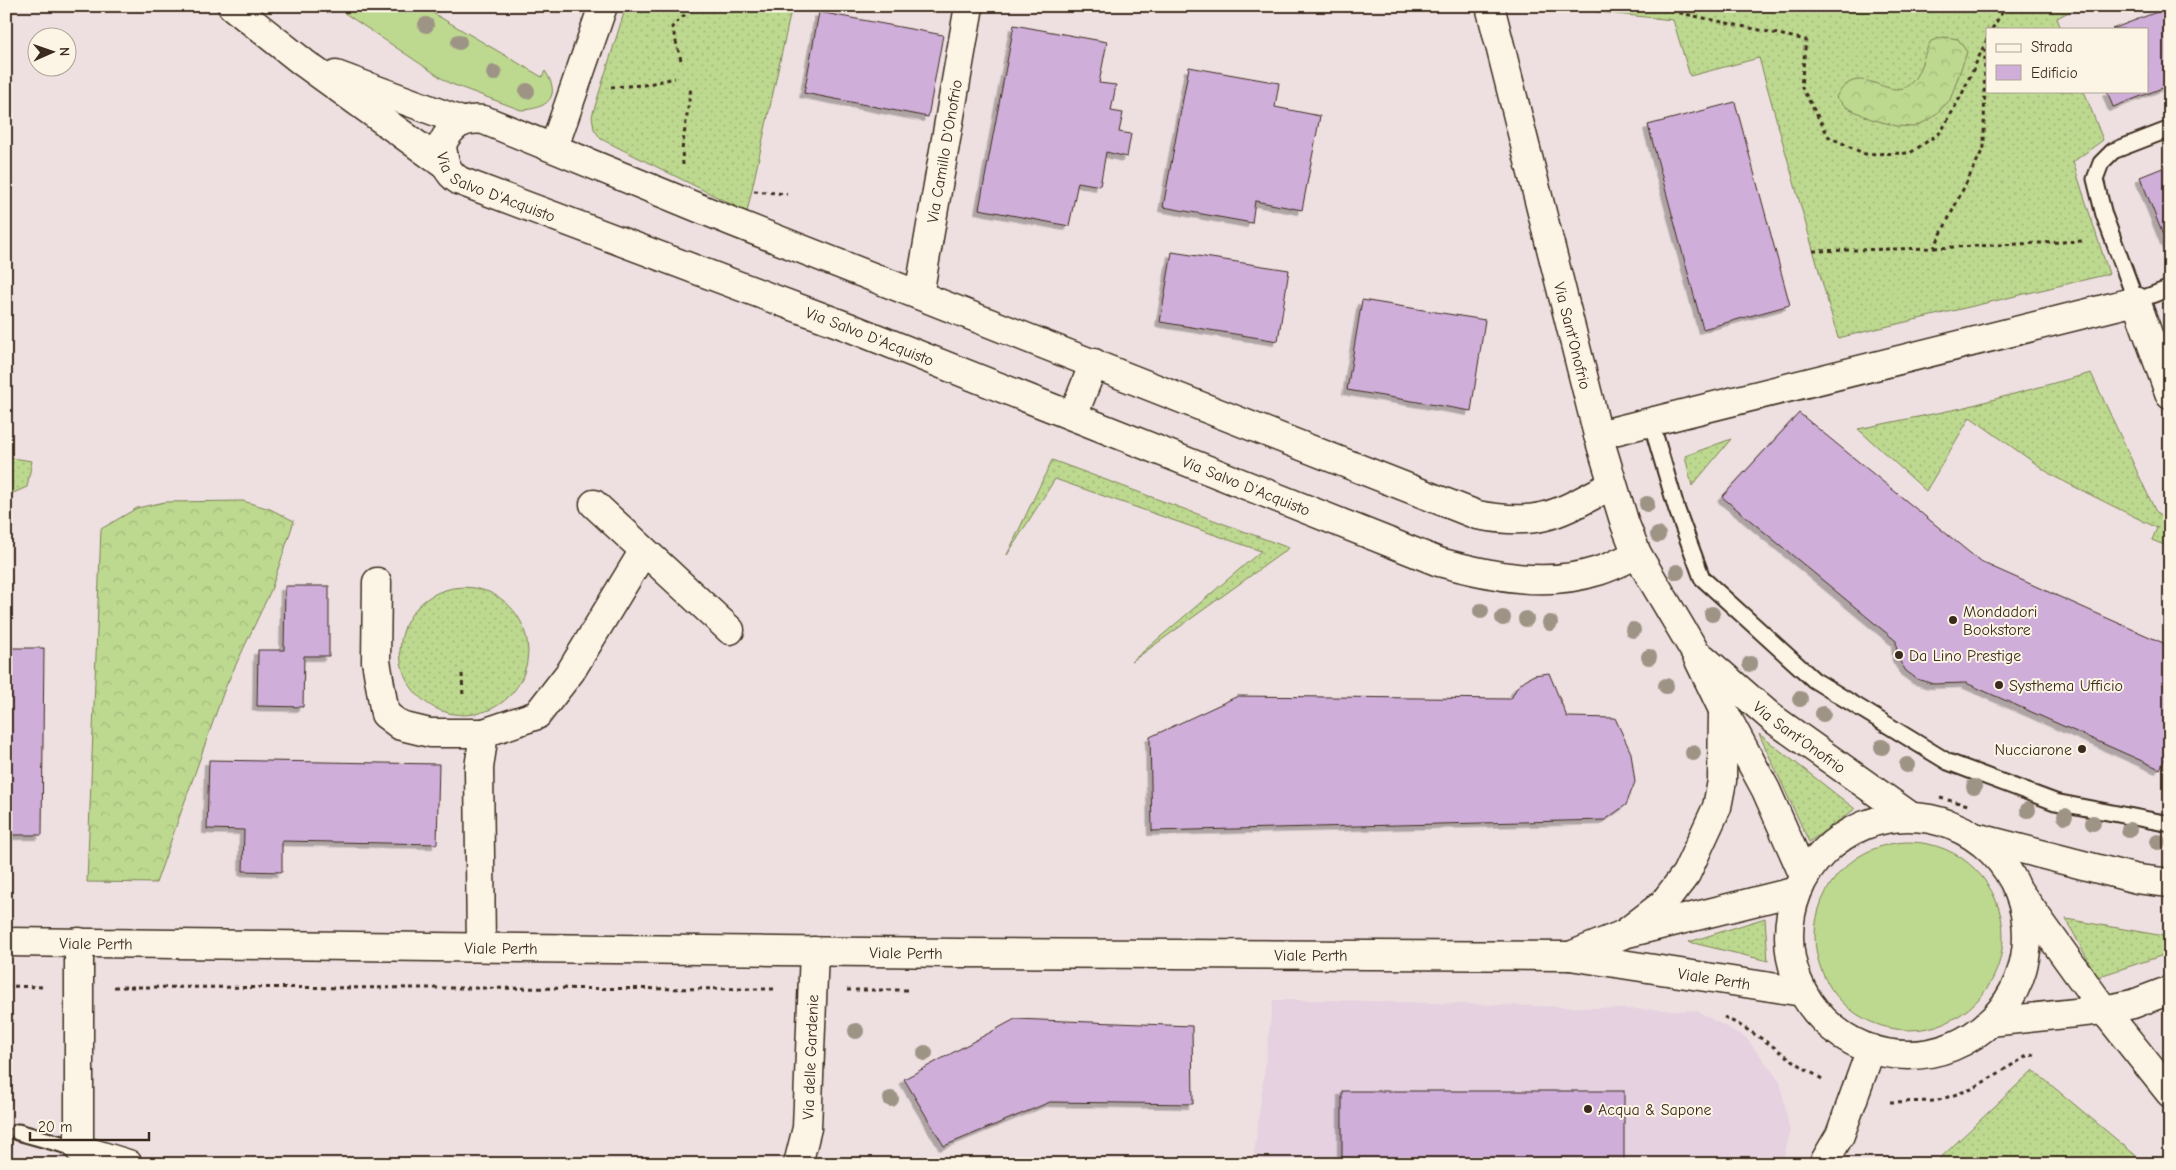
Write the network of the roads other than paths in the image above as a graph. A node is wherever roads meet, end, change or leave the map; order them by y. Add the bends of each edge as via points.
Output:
1 (232, 6) edge
2 (603, 6) edge
3 (969, 6) edge
4 (1490, 6) edge
5 (304, 63) junction
6 (461, 121) junction
7 (2170, 129) edge
8 (554, 147) junction
9 (446, 166) junction
10 (2170, 288) edge
11 (918, 295) junction
12 (2136, 301) junction
13 (1094, 364) junction
14 (2170, 395) edge
15 (1073, 416) junction
16 (1651, 422) junction
17 (1598, 436) junction
18 (1612, 486) junction
19 (594, 504) dead end
20 (643, 552) junction
21 (1637, 554) junction
22 (377, 582) dead end
23 (730, 630) dead end
24 (1694, 650) junction
25 (1723, 710) junction
26 (484, 733) junction
27 (1900, 809) junction
28 (2170, 824) edge
29 (1976, 838) junction
30 (1799, 875) junction
31 (2170, 884) edge
32 (2019, 892) junction
33 (1624, 934) junction
34 (6, 942) edge
35 (79, 942) junction
36 (481, 947) junction
37 (814, 951) junction
38 (1570, 956) junction
39 (2170, 990) edge
40 (1803, 992) junction
41 (2104, 1010) junction
42 (1990, 1022) junction
43 (1871, 1050) junction
44 (2170, 1093) edge
45 (18, 1132) dead end
46 (79, 1149) junction
47 (1823, 1163) edge
48 (128, 1164) edge
49 (798, 1164) edge

1 - 5 street
2 - 8 street
3 - 11 street, Via Camillo D'Onofrio
4 - 17 street, Via Sant'Onofrio
5 - 6 street
5 - 9 street
6 - 8 street, Via Salvo D'Acquisto via 484,120
6 - 9 street, Via Salvo D'Acquisto via 442,144
7 - 12 lane via 2113,151 2101,163 2095,179 2104,215
8 - 11 street, Via Salvo D'Acquisto
9 - 15 street, Via Salvo D'Acquisto via 460,181 846,326
10 - 12 lane
11 - 13 street, Via Salvo D'Acquisto
12 - 14 street
12 - 16 street
13 - 15 street
13 - 18 street, Via Salvo D'Acquisto via 1477,515 1521,521 1540,519 1557,514
15 - 21 street, Via Salvo D'Acquisto via 1439,562 1480,573 1536,580 1566,578 1599,571
16 - 17 street
16 - 28 lane via 1677,510 1702,578 1814,680 1948,762 2055,802
17 - 18 street, Via Sant'Onofrio
18 - 21 street, Via Sant'Onofrio
19 - 20 street
20 - 23 street
20 - 26 street via 571,671 537,716
21 - 24 street, Via Sant'Onofrio
22 - 26 street via 376,661 385,714 401,726 430,733
24 - 25 street, Via Sant'Onofrio
24 - 27 street, Via Sant'Onofrio via 1772,718
25 - 30 street, Via Sant'Onofrio via 1766,790
25 - 33 street, Via Sant'Onofrio via 1722,781 1717,806 1686,874 1663,904
26 - 36 street via 479,768
27 - 29 street via 1945,822
27 - 30 street via 1849,832
29 - 31 street via 2137,879
29 - 32 street via 2001,862
30 - 33 street
30 - 40 street via 1789,924 1791,959
32 - 41 street
32 - 42 street via 2026,926 2024,961 2012,995
33 - 38 street
34 - 35 street, Viale Perth
35 - 36 street, Viale Perth
35 - 46 street
36 - 37 street, Viale Perth
37 - 38 street, Viale Perth
37 - 49 street, Via delle Gardenie via 807,1128
38 - 40 street, Viale Perth
39 - 41 street via 2133,1004
40 - 43 street via 1820,1017 1844,1037
41 - 42 street
41 - 44 street
42 - 43 street via 1964,1041 1934,1053 1903,1055
43 - 47 street via 1840,1135
45 - 46 lane
46 - 48 street

